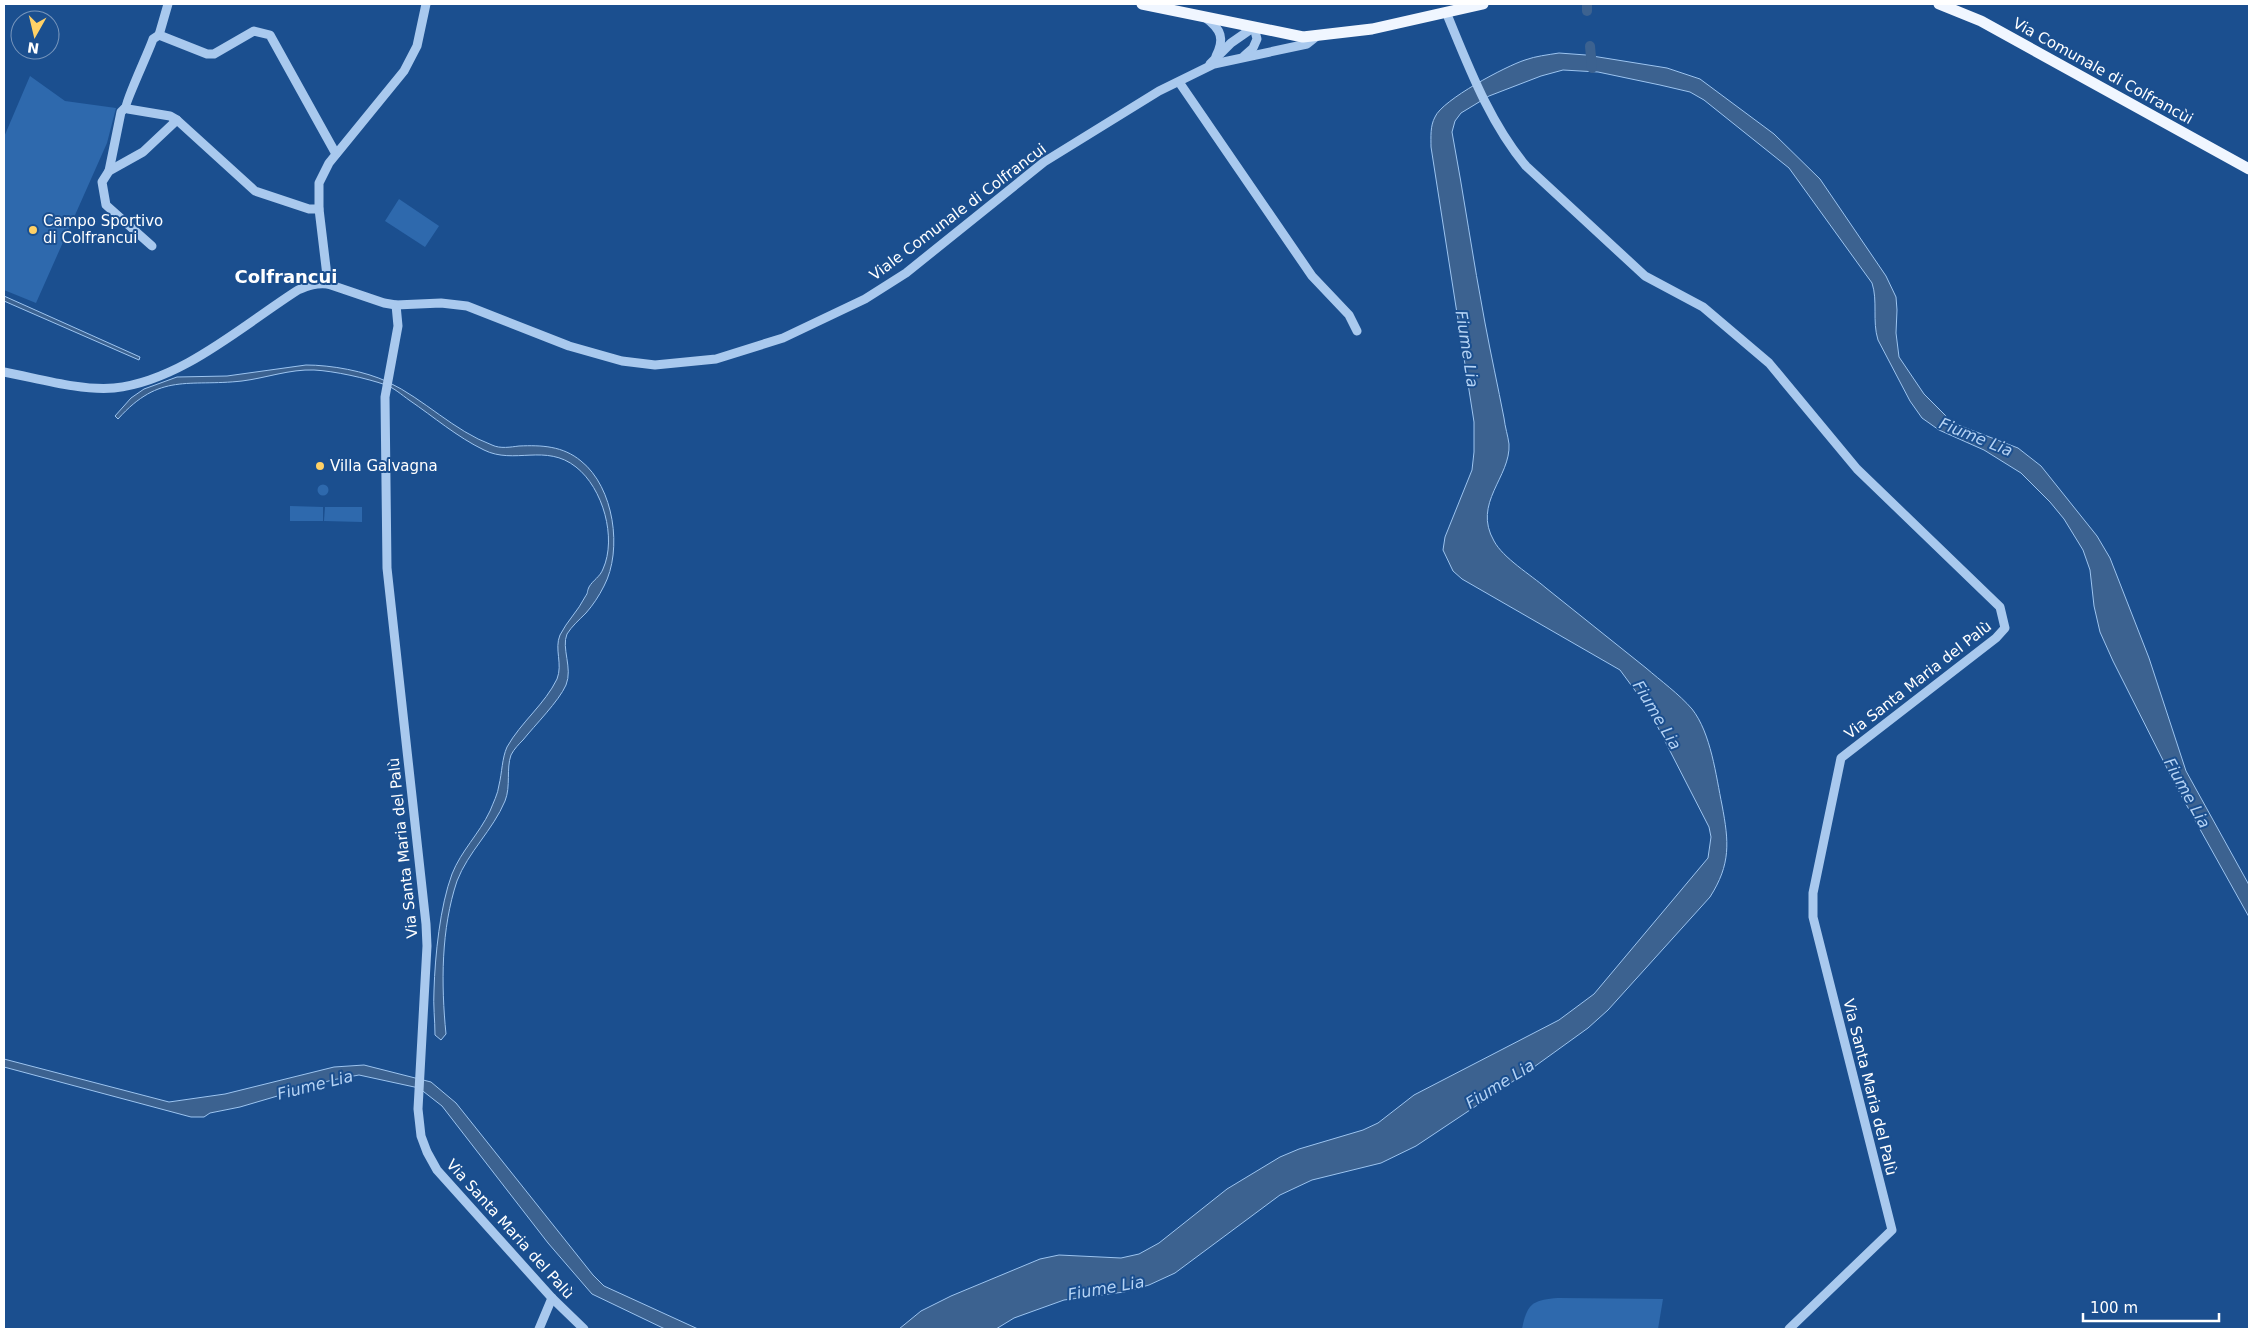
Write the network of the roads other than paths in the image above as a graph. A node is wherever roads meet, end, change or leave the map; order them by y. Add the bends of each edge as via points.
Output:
1 (168, 4) edge
2 (426, 4) edge
3 (1142, 4) edge
4 (1484, 4) edge
5 (1940, 4) edge
6 (1446, 12) junction
7 (1204, 17) junction
8 (1258, 28) junction
9 (158, 35) junction
10 (1317, 36) junction
11 (1244, 56) junction
12 (1211, 63) junction
13 (1178, 82) junction
14 (126, 107) junction
15 (177, 120) junction
16 (336, 154) junction
17 (2249, 169) edge
18 (109, 171) junction
19 (319, 209) junction
20 (152, 246) dead end
21 (328, 284) junction
22 (396, 305) junction
23 (1357, 331) dead end
24 (4, 372) edge
25 (552, 1298) junction
26 (539, 1329) edge
27 (584, 1329) edge
28 (1789, 1329) edge

1 - 9 street
2 - 16 street via 417,46 404,71
3 - 7 main road
4 - 6 main road
5 - 17 main road, Via Comunale di Colfrancùi via 1981,21
6 - 10 main road via 1372,29
6 - 28 street, Via Santa Maria del Palù via 1474,80 1514,151 1526,166 1645,276 1703,307 1769,363 1857,469 2000,608 2004,618 2005,628 1996,638 1842,758 1813,893 1813,917 1892,1230
7 - 8 main road
7 - 12 street via 1216,26 1221,37 1220,48
8 - 10 main road
8 - 11 street via 1253,48
8 - 12 street, Viale Comunale di Colfrancui via 1231,43
9 - 14 street
9 - 16 street via 214,54 248,33 259,31 270,35
10 - 11 street, Viale Comunale di Colfrancui via 1307,44
11 - 12 street, Viale Comunale di Colfrancui
12 - 13 street, Viale Comunale di Colfrancui
13 - 22 street, Viale Comunale di Colfrancui via 1044,162 906,273 865,299 783,338 716,359 655,365 622,360 569,346 467,306 441,303
13 - 23 street via 1312,276 1349,315
14 - 15 street
14 - 18 street via 121,112
15 - 18 street via 143,152
15 - 19 street via 255,191
16 - 19 street via 319,183
18 - 20 street via 102,182 106,205
19 - 21 street
21 - 22 street, Viale Comunale di Colfrancui
21 - 24 street via 309,284 210,350 160,375 114,388
22 - 25 street, Via Santa Maria del Palù via 398,326 385,397 387,568 426,924 418,1095 421,1136 437,1170
25 - 26 street
25 - 27 street, Via Santa Maria del Palù

